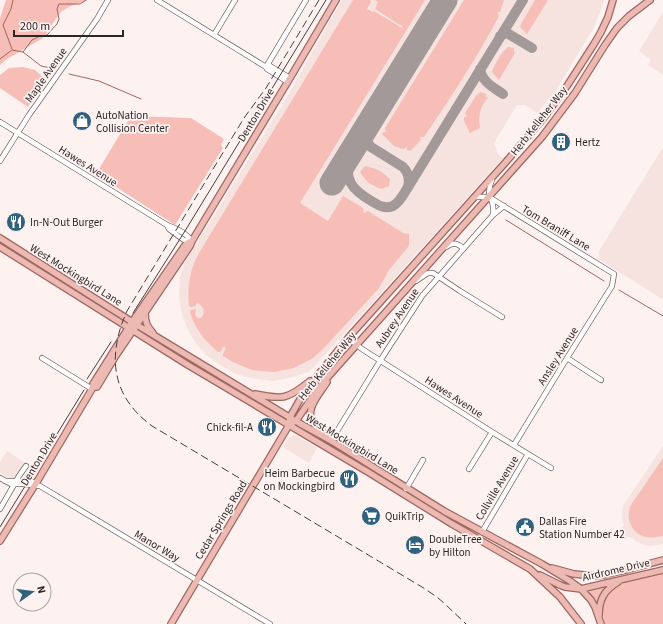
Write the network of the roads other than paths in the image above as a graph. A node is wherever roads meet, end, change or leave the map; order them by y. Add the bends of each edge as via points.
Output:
1 (108, 0) edge
2 (157, 0) edge
3 (235, 0) edge
4 (306, 0) edge
5 (336, 0) edge
6 (612, 0) edge
7 (650, 0) edge
8 (214, 35) junction
9 (266, 67) junction
10 (289, 80) junction
11 (0, 122) edge
12 (17, 132) junction
13 (0, 161) edge
14 (492, 178) junction
15 (475, 197) junction
16 (489, 197) junction
17 (504, 206) junction
18 (493, 215) junction
19 (0, 238) edge
20 (192, 241) junction
21 (0, 247) edge
22 (464, 248) junction
23 (19, 250) junction
24 (440, 251) junction
25 (15, 257) junction
26 (614, 274) joint
27 (438, 277) junction
28 (408, 287) junction
29 (78, 288) junction
30 (74, 294) junction
31 (145, 312) junction
32 (502, 317) dead end
33 (134, 324) junction
34 (131, 329) junction
35 (158, 338) junction
36 (348, 338) junction
37 (356, 345) junction
38 (42, 358) dead end
39 (193, 358) junction
40 (566, 358) junction
41 (380, 361) junction
42 (188, 365) junction
43 (318, 375) junction
44 (329, 376) junction
45 (601, 380) dead end
46 (93, 388) junction
47 (251, 393) junction
48 (290, 417) junction
49 (296, 421) junction
50 (289, 425) junction
51 (492, 432) junction
52 (331, 441) junction
53 (514, 445) junction
54 (528, 454) junction
55 (423, 460) dead end
56 (26, 466) dead end
57 (551, 468) dead end
58 (370, 469) junction
59 (469, 469) dead end
60 (22, 472) junction
61 (0, 478) edge
62 (24, 481) junction
63 (15, 483) junction
64 (35, 485) junction
65 (405, 491) junction
66 (0, 509) edge
67 (456, 518) junction
68 (452, 524) junction
69 (482, 532) junction
70 (0, 541) edge
71 (519, 552) junction
72 (514, 560) junction
73 (663, 560) edge
74 (542, 564) junction
75 (530, 570) junction
76 (663, 570) edge
77 (197, 580) junction
78 (623, 580) junction
79 (581, 589) junction
80 (600, 622) edge
81 (171, 624) edge
82 (270, 624) edge
83 (581, 624) edge

1 - 12 street, Maple Avenue
2 - 8 street
3 - 8 street
4 - 9 street
5 - 10 main road, Denton Drive
6 - 14 main road, Herb Kelleher Way via 601,32 570,82 538,125
7 - 16 main road, Herb Kelleher Way via 617,28 551,126
8 - 9 street
9 - 10 street
10 - 20 main road, Denton Drive
11 - 12 street, Hawes Avenue
12 - 13 street, Maple Avenue
12 - 20 street, Hawes Avenue via 187,235
14 - 15 main road, Herb Kelleher Way
14 - 16 street
15 - 16 street
15 - 36 main road, Herb Kelleher Way
16 - 17 street, Tom Braniff Lane
16 - 18 street via 494,207
16 - 24 main road, Herb Kelleher Way
17 - 18 street, Aubrey Avenue
17 - 26 street, Tom Braniff Lane
18 - 22 street, Aubrey Avenue
19 - 23 main road, West Mockingbird Lane
20 - 31 main road, Denton Drive
20 - 33 main road, Denton Drive via 186,244
21 - 25 main road, West Mockingbird Lane
22 - 24 street via 454,243
22 - 27 street, Aubrey Avenue
23 - 25 main road
23 - 29 main road, West Mockingbird Lane
24 - 28 main road, Herb Kelleher Way
25 - 30 main road, West Mockingbird Lane
26 - 40 street, Ansley Avenue via 612,286
27 - 28 street via 428,272
27 - 32 street
27 - 41 street, Aubrey Avenue via 422,296
28 - 37 main road, Herb Kelleher Way
29 - 30 main road
29 - 33 main road, West Mockingbird Lane
30 - 34 main road, West Mockingbird Lane
31 - 33 main road, Denton Drive
31 - 35 main road via 146,323
33 - 34 main road, Denton Drive
33 - 35 main road, West Mockingbird Lane
34 - 42 main road, West Mockingbird Lane
34 - 46 main road, Denton Drive via 93,384
35 - 39 main road, West Mockingbird Lane
36 - 37 street, Hawes Avenue
36 - 43 main road, Herb Kelleher Way
37 - 41 street, Hawes Avenue
37 - 44 main road, Herb Kelleher Way
38 - 46 street
39 - 42 main road
39 - 47 main road, West Mockingbird Lane
40 - 45 street
40 - 53 street, Ansley Avenue
41 - 51 street, Hawes Avenue
41 - 52 street, Aubrey Avenue
42 - 50 main road, West Mockingbird Lane
43 - 47 main road via 293,394 286,396 274,398
43 - 48 main road, Herb Kelleher Way
44 - 49 main road, Herb Kelleher Way
44 - 52 main road via 311,408 311,413 314,425
46 - 64 main road, Denton Drive
47 - 48 main road, West Mockingbird Lane
48 - 49 main road, West Mockingbird Lane
48 - 50 main road, Herb Kelleher Way
49 - 50 main road, Herb Kelleher Way
49 - 52 main road, West Mockingbird Lane
50 - 58 main road, West Mockingbird Lane
50 - 77 main road, Cedar Springs Road
51 - 53 street, Hawes Avenue
51 - 59 street
52 - 58 main road, West Mockingbird Lane
53 - 54 street, Hawes Avenue
54 - 57 street, Hawes Avenue
54 - 69 street, Collville Avenue
55 - 65 street
56 - 60 street
58 - 65 main road, West Mockingbird Lane
60 - 62 street
60 - 63 street
61 - 63 street, Manor Way via 8,483
62 - 63 street, Manor Way
62 - 64 street, Manor Way via 33,482
63 - 64 street, Manor Way
63 - 66 street
64 - 70 main road, Denton Drive
64 - 77 street, Manor Way
65 - 67 main road, West Mockingbird Lane
65 - 68 main road, West Mockingbird Lane
67 - 68 main road
67 - 69 main road, West Mockingbird Lane
68 - 72 main road, West Mockingbird Lane
69 - 71 main road, West Mockingbird Lane
71 - 72 main road
71 - 74 main road, West Mockingbird Lane
72 - 75 main road, West Mockingbird Lane
73 - 74 main road, Airdrome Drive via 594,576 574,574
74 - 79 main road, West Mockingbird Lane
75 - 79 main road, Airdrome Drive via 565,587
75 - 83 main road, West Mockingbird Lane via 560,597
76 - 78 main road, Airdrome Drive
77 - 81 main road, Cedar Springs Road
77 - 82 street, Manor Way
78 - 79 main road, Airdrome Drive
78 - 80 main road via 604,594 600,604
79 - 80 main road, West Mockingbird Lane via 591,600

